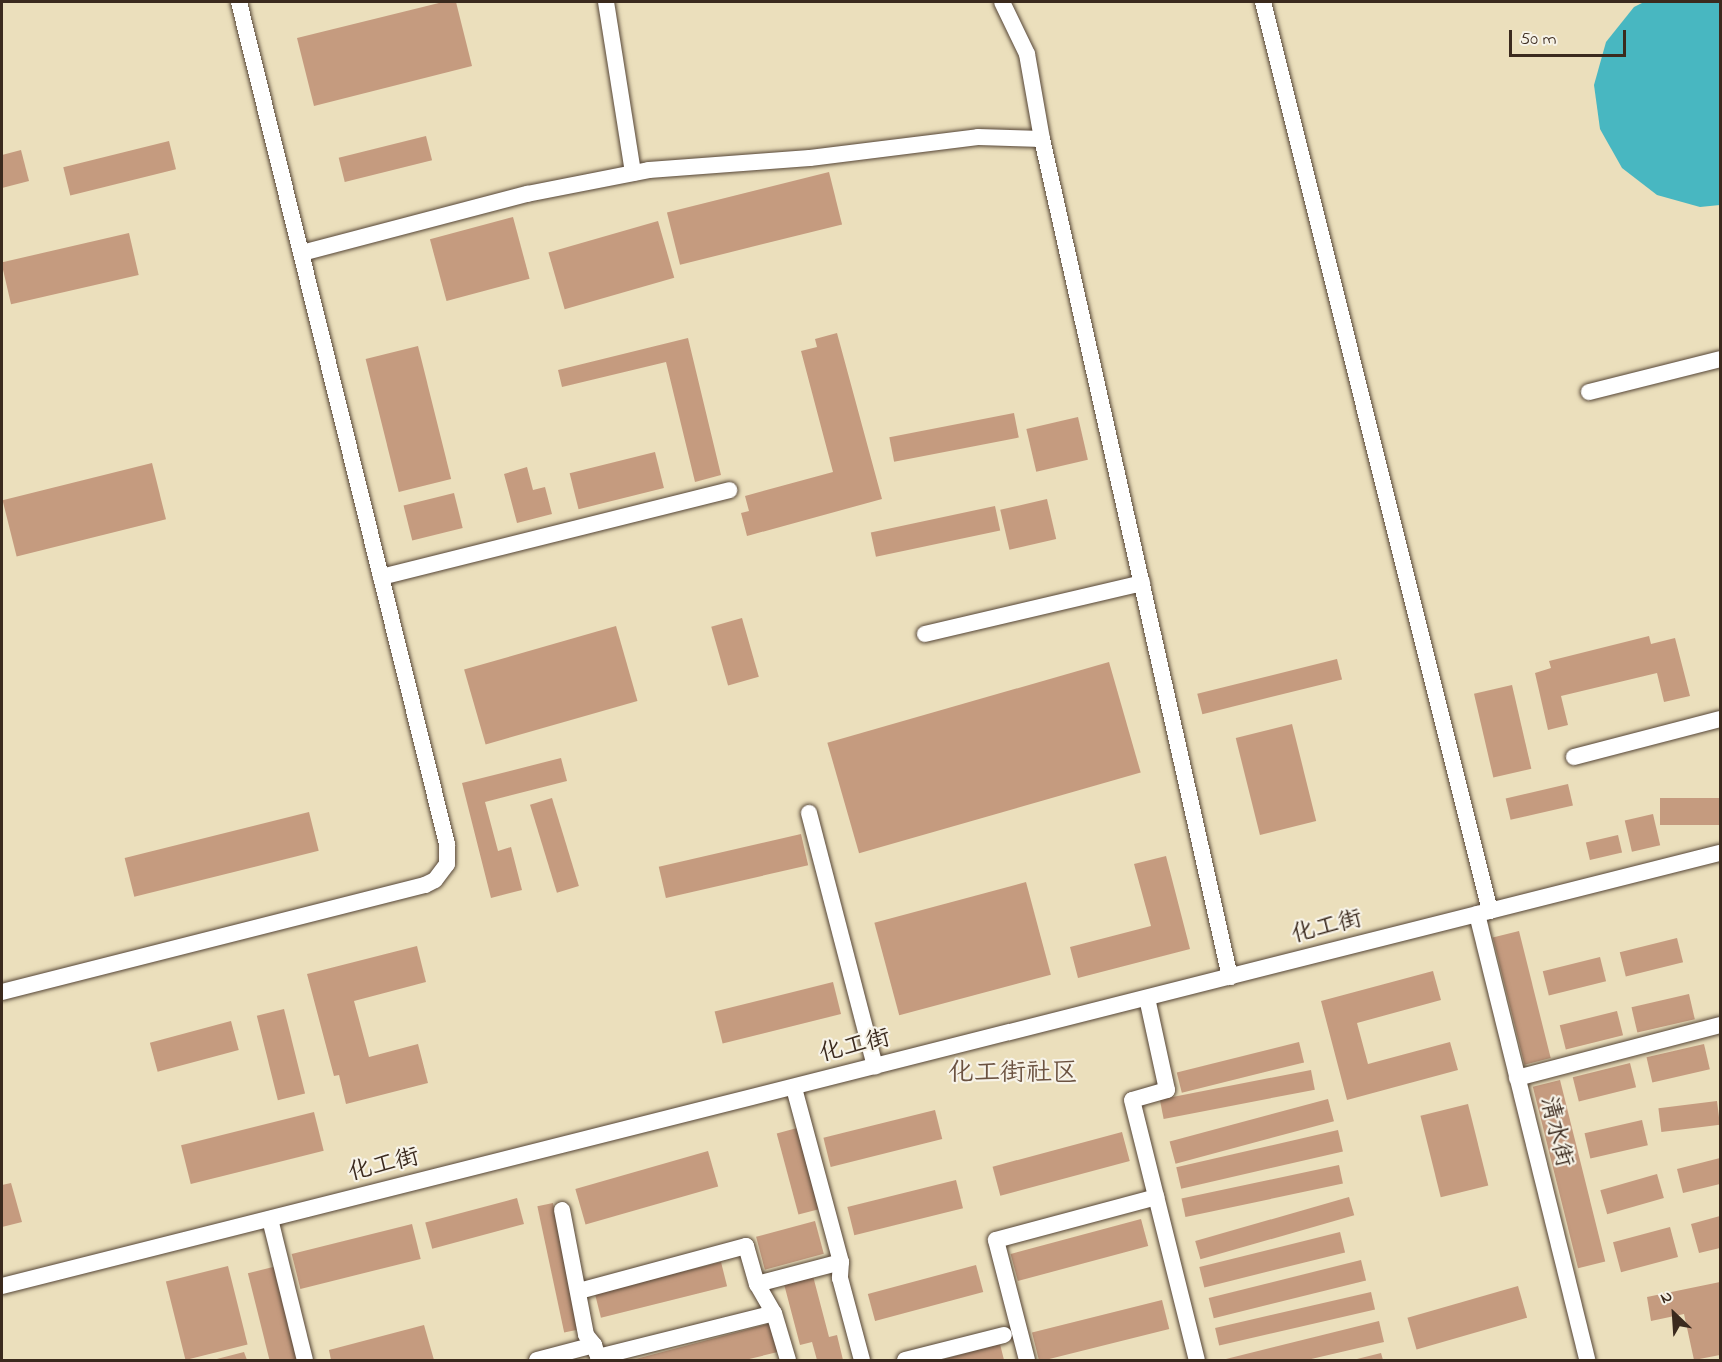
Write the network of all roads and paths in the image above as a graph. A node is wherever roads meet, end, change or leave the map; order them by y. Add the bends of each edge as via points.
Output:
1 (239, 2) edge
2 (606, 2) edge
3 (1002, 2) edge
4 (1263, 2) edge
5 (1042, 139) junction
6 (633, 173) junction
7 (302, 253) junction
8 (1720, 359) edge
9 (1589, 392) dead end
10 (729, 490) dead end
11 (381, 577) junction
12 (1142, 583) junction
13 (925, 634) dead end
14 (1720, 719) edge
15 (1574, 757) dead end
16 (809, 813) dead end
17 (1720, 852) edge
18 (1483, 913) junction
19 (1230, 977) junction
20 (2, 992) edge
21 (1148, 998) junction
22 (1720, 1025) edge
23 (875, 1067) junction
24 (1517, 1078) junction
25 (794, 1088) junction
26 (1156, 1197) junction
27 (562, 1210) dead end
28 (270, 1219) junction
29 (841, 1262) junction
30 (757, 1284) junction
31 (2, 1286) edge
32 (579, 1291) junction
33 (774, 1313) junction
34 (1004, 1335) dead end
35 (597, 1354) edge
36 (305, 1360) edge
37 (537, 1360) edge
38 (788, 1360) edge
39 (862, 1360) edge
40 (905, 1360) edge
41 (1027, 1360) edge
42 (1197, 1360) edge
43 (1587, 1360) edge

1 - 7 street
2 - 6 street
3 - 5 street via 1027,54
4 - 18 street, 清水街
5 - 6 street via 978,137 810,158
5 - 12 street
6 - 7 street via 527,194
7 - 11 street
8 - 9 street
10 - 11 street
11 - 20 street via 449,854 442,873 425,885
12 - 13 street
12 - 19 street
14 - 15 street
16 - 23 street
17 - 18 street, 化工街
18 - 19 street, 化工街
18 - 24 street, 清水街
19 - 21 street, 化工街
21 - 23 street, 化工街
21 - 26 street via 1167,1090 1132,1100
22 - 24 street
23 - 25 street, 化工街
24 - 43 street, 清水街
25 - 28 street, 化工街
25 - 29 street
26 - 41 street via 996,1240
26 - 42 street
27 - 32 street
28 - 31 street, 化工街
28 - 36 street
29 - 30 street
29 - 39 street via 840,1278
30 - 32 street via 746,1246
30 - 33 street
32 - 35 street via 586,1335
33 - 35 street
33 - 38 street
34 - 40 street
35 - 37 street

